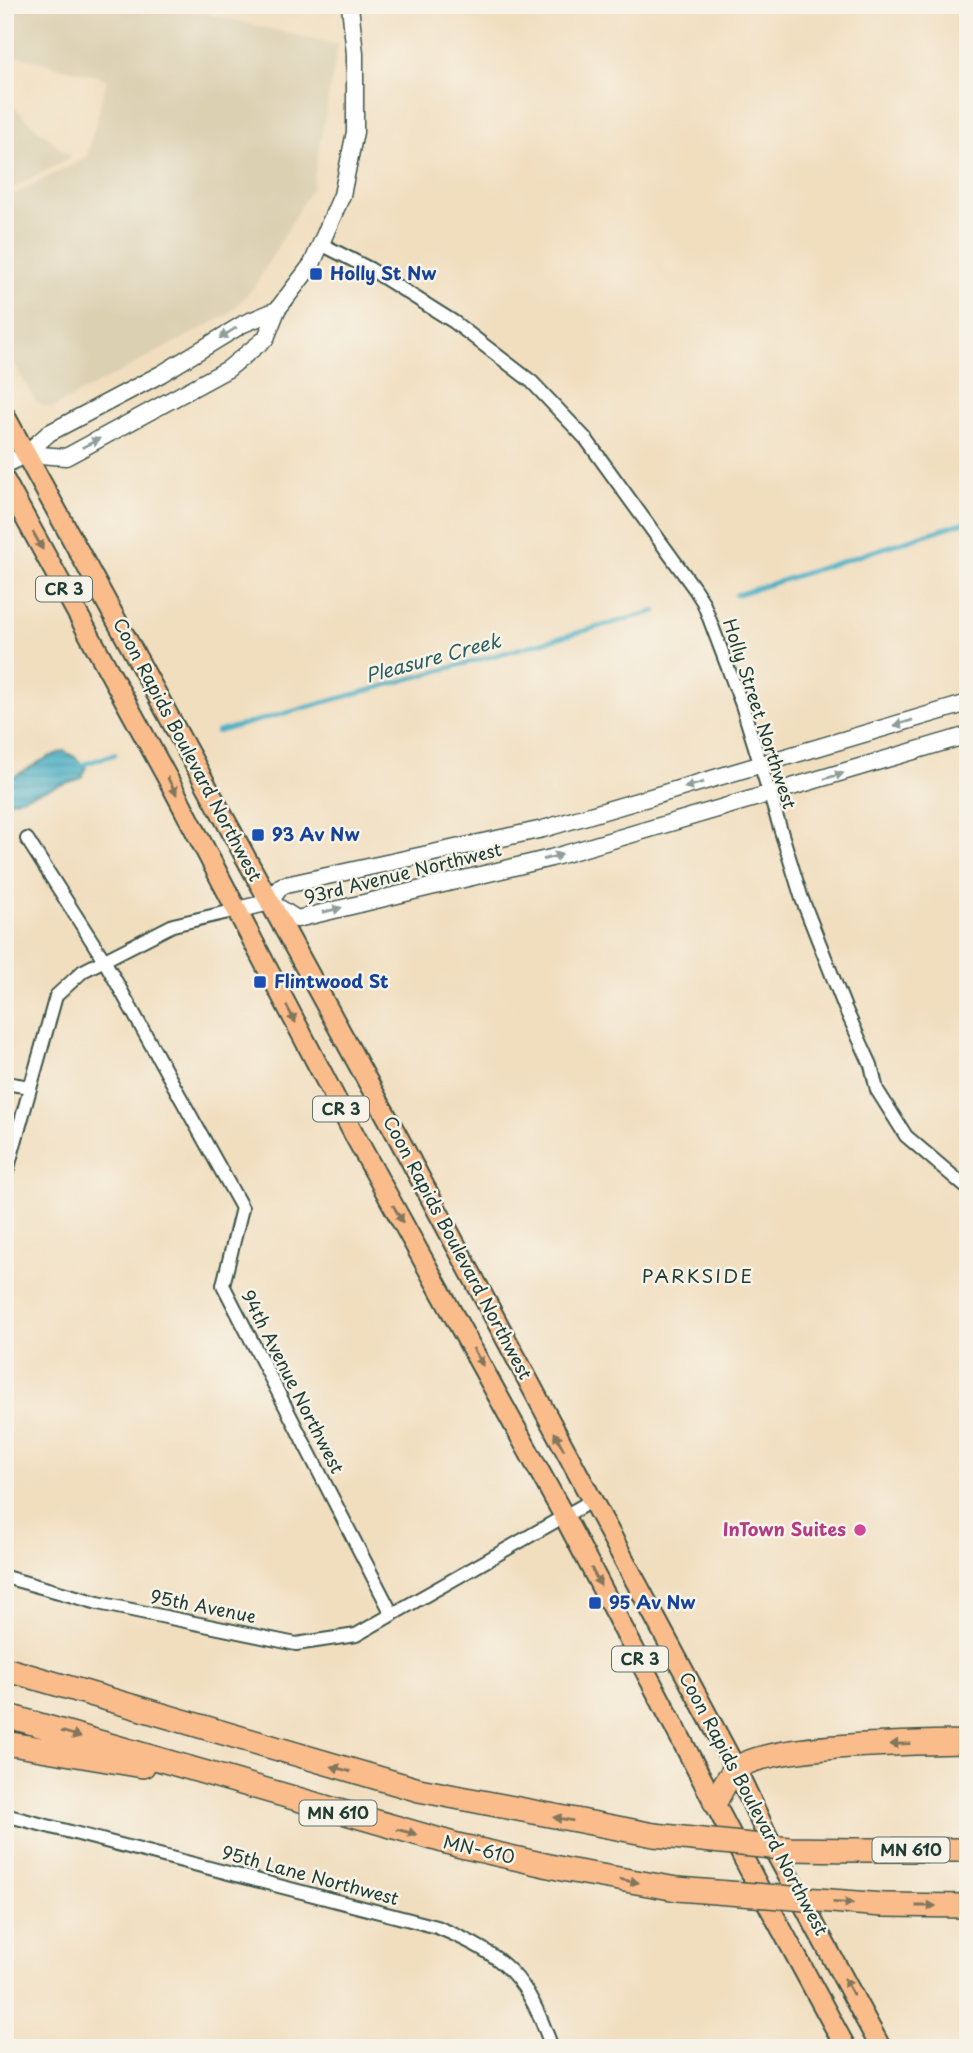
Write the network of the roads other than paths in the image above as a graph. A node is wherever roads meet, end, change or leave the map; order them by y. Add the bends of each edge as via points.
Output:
1 (349, 5) edge
2 (321, 244) junction
3 (277, 310) junction
4 (5, 416) edge
5 (26, 454) junction
6 (5, 465) edge
7 (5, 481) edge
8 (968, 703) edge
9 (968, 735) edge
10 (760, 767) junction
11 (768, 796) junction
12 (27, 839) dead end
13 (270, 902) junction
14 (237, 910) junction
15 (104, 960) junction
16 (5, 1083) edge
17 (30, 1087) junction
18 (5, 1178) edge
19 (968, 1189) edge
20 (591, 1501) junction
21 (564, 1516) junction
22 (5, 1577) edge
23 (392, 1614) junction
24 (5, 1669) edge
25 (5, 1715) edge
26 (5, 1742) edge
27 (968, 1742) edge
28 (189, 1769) junction
29 (736, 1769) junction
30 (715, 1802) junction
31 (5, 1815) edge
32 (968, 1850) edge
33 (968, 1906) edge
34 (552, 2048) edge
35 (846, 2048) edge
36 (881, 2048) edge

1 - 2 street via 355,54 355,132 342,194
2 - 3 street via 312,264
2 - 10 street, Holly Street Northwest via 454,323 532,382 586,439 703,602
3 -> 5 street via 243,324 49,433
5 -> 3 street via 66,457 178,398 228,369 266,338
4 - 5 main road, Coon Rapids Boulevard Northwest / CR 3
5 - 6 street
5 - 13 main road, Coon Rapids Boulevard Northwest / CR 3
7 -> 14 main road, Coon Rapids Boulevard Northwest / CR 3
8 -> 10 street, 93rd Avenue Northwest
11 -> 9 street, 93rd Avenue Northwest
10 - 11 street, Holly Street Northwest
10 -> 13 street, 93rd Avenue Northwest via 543,829 281,886
13 -> 11 street, 93rd Avenue Northwest via 297,919 551,858
11 - 19 street, Holly Street Northwest via 802,899 872,1065 877,1090 906,1136
12 - 15 street, 94th Avenue Northwest
13 - 14 street
20 -> 13 main road, Coon Rapids Boulevard Northwest / CR 3
14 - 15 street via 173,925
14 -> 21 main road, Coon Rapids Boulevard Northwest / CR 3 via 356,1138
15 - 17 street via 83,971 56,996
15 - 23 street, 94th Avenue Northwest via 242,1208 223,1286
16 - 17 street
17 - 18 street
20 - 21 street
20 - 29 main road, Coon Rapids Boulevard Northwest / CR 3
21 - 23 street
21 -> 30 main road, Coon Rapids Boulevard Northwest / CR 3
22 - 23 street, 95th Avenue via 98,1604 296,1644 356,1635
32 -> 24 highway, MN 610, bridge via 790,1849 654,1835 419,1790
25 -> 28 highway, MN-610 / MN 610
26 - 28 highway via 123,1765
27 -> 29 highway via 828,1747 765,1758
28 -> 33 highway, MN-610 / MN 610, bridge via 457,1845 567,1870 677,1889 883,1905
29 - 30 highway
36 -> 29 main road, Coon Rapids Boulevard Northwest / CR 3 via 772,1846
30 - 35 main road, Coon Rapids Boulevard Northwest / CR 3
31 - 34 street, 95th Lane Northwest via 424,1923 461,1937 504,1964 524,1983

